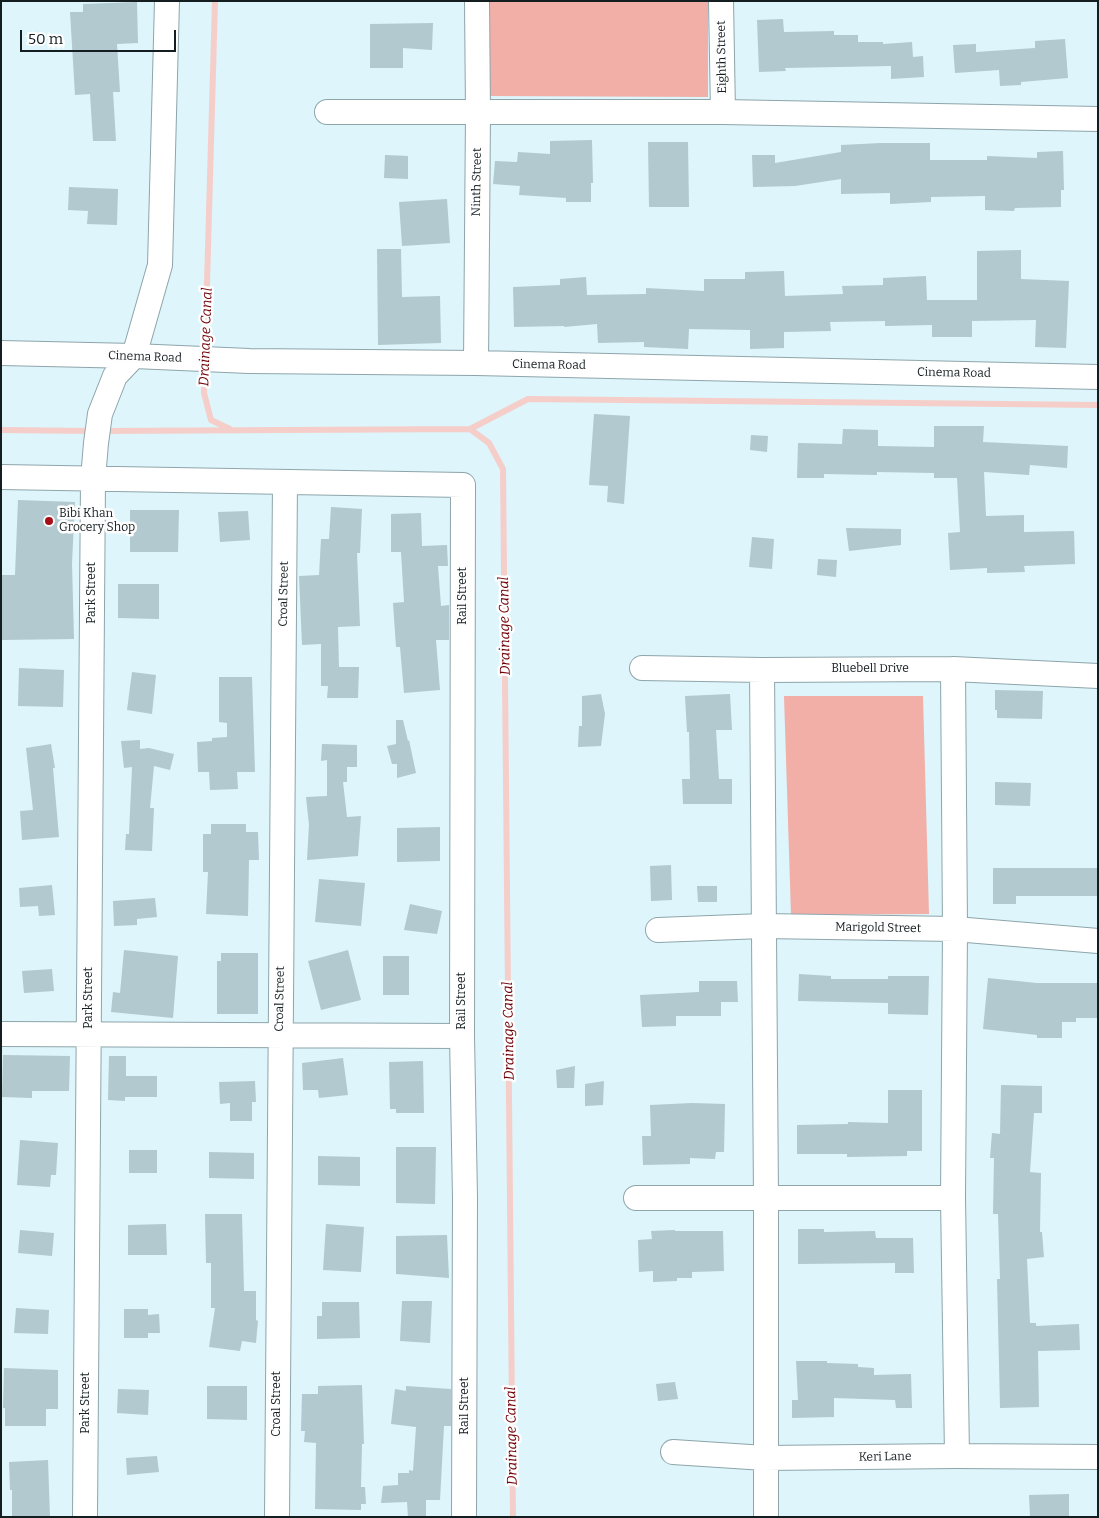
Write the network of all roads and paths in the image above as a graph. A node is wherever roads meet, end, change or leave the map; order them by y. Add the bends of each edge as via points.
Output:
1 (168, 1) edge
2 (477, 1) edge
3 (721, 1) edge
4 (328, 112) dead end
5 (723, 112) junction
6 (478, 113) junction
7 (1098, 119) edge
8 (1, 353) edge
9 (134, 356) junction
10 (476, 363) junction
11 (1098, 377) edge
12 (1, 477) edge
13 (93, 478) junction
14 (285, 482) junction
15 (642, 668) dead end
16 (952, 669) junction
17 (762, 670) junction
18 (1098, 676) edge
19 (763, 926) junction
20 (955, 929) junction
21 (658, 930) dead end
22 (1098, 941) edge
23 (1, 1034) edge
24 (88, 1034) junction
25 (280, 1035) junction
26 (462, 1036) junction
27 (636, 1198) dead end
28 (766, 1198) junction
29 (953, 1198) junction
30 (672, 1452) dead end
31 (957, 1456) junction
32 (765, 1458) junction
33 (1098, 1458) edge
34 (85, 1517) edge
35 (277, 1517) edge
36 (464, 1517) edge
37 (766, 1517) edge

1 - 9 street via 160,264
2 - 6 street, Ninth Street
3 - 5 street, Eighth Street
4 - 6 street
5 - 6 street
5 - 7 street
6 - 10 street, Ninth Street
8 - 9 street, Cinema Road
9 - 10 street, Cinema Road via 249,361
9 - 13 street, Park Street via 115,376 100,414
10 - 11 street, Cinema Road
12 - 13 street
13 - 14 street
13 - 24 street, Park Street
14 - 25 street, Croal Street
14 - 26 street, Rail Street via 464,485
15 - 17 street, Bluebell Drive
16 - 17 street, Bluebell Drive
16 - 18 street, Bluebell Drive
16 - 20 street
17 - 19 street
19 - 20 street, Marigold Street
19 - 21 street, Marigold Street
19 - 28 street
20 - 22 street, Marigold Street
20 - 29 street
23 - 24 street
24 - 25 street
24 - 34 street, Park Street
25 - 26 street
25 - 35 street, Croal Street
26 - 36 street, Rail Street
27 - 28 street
28 - 29 street
28 - 32 street
29 - 31 street
30 - 32 street, Keri Lane
31 - 32 street, Keri Lane
31 - 33 street, Keri Lane
32 - 37 street

